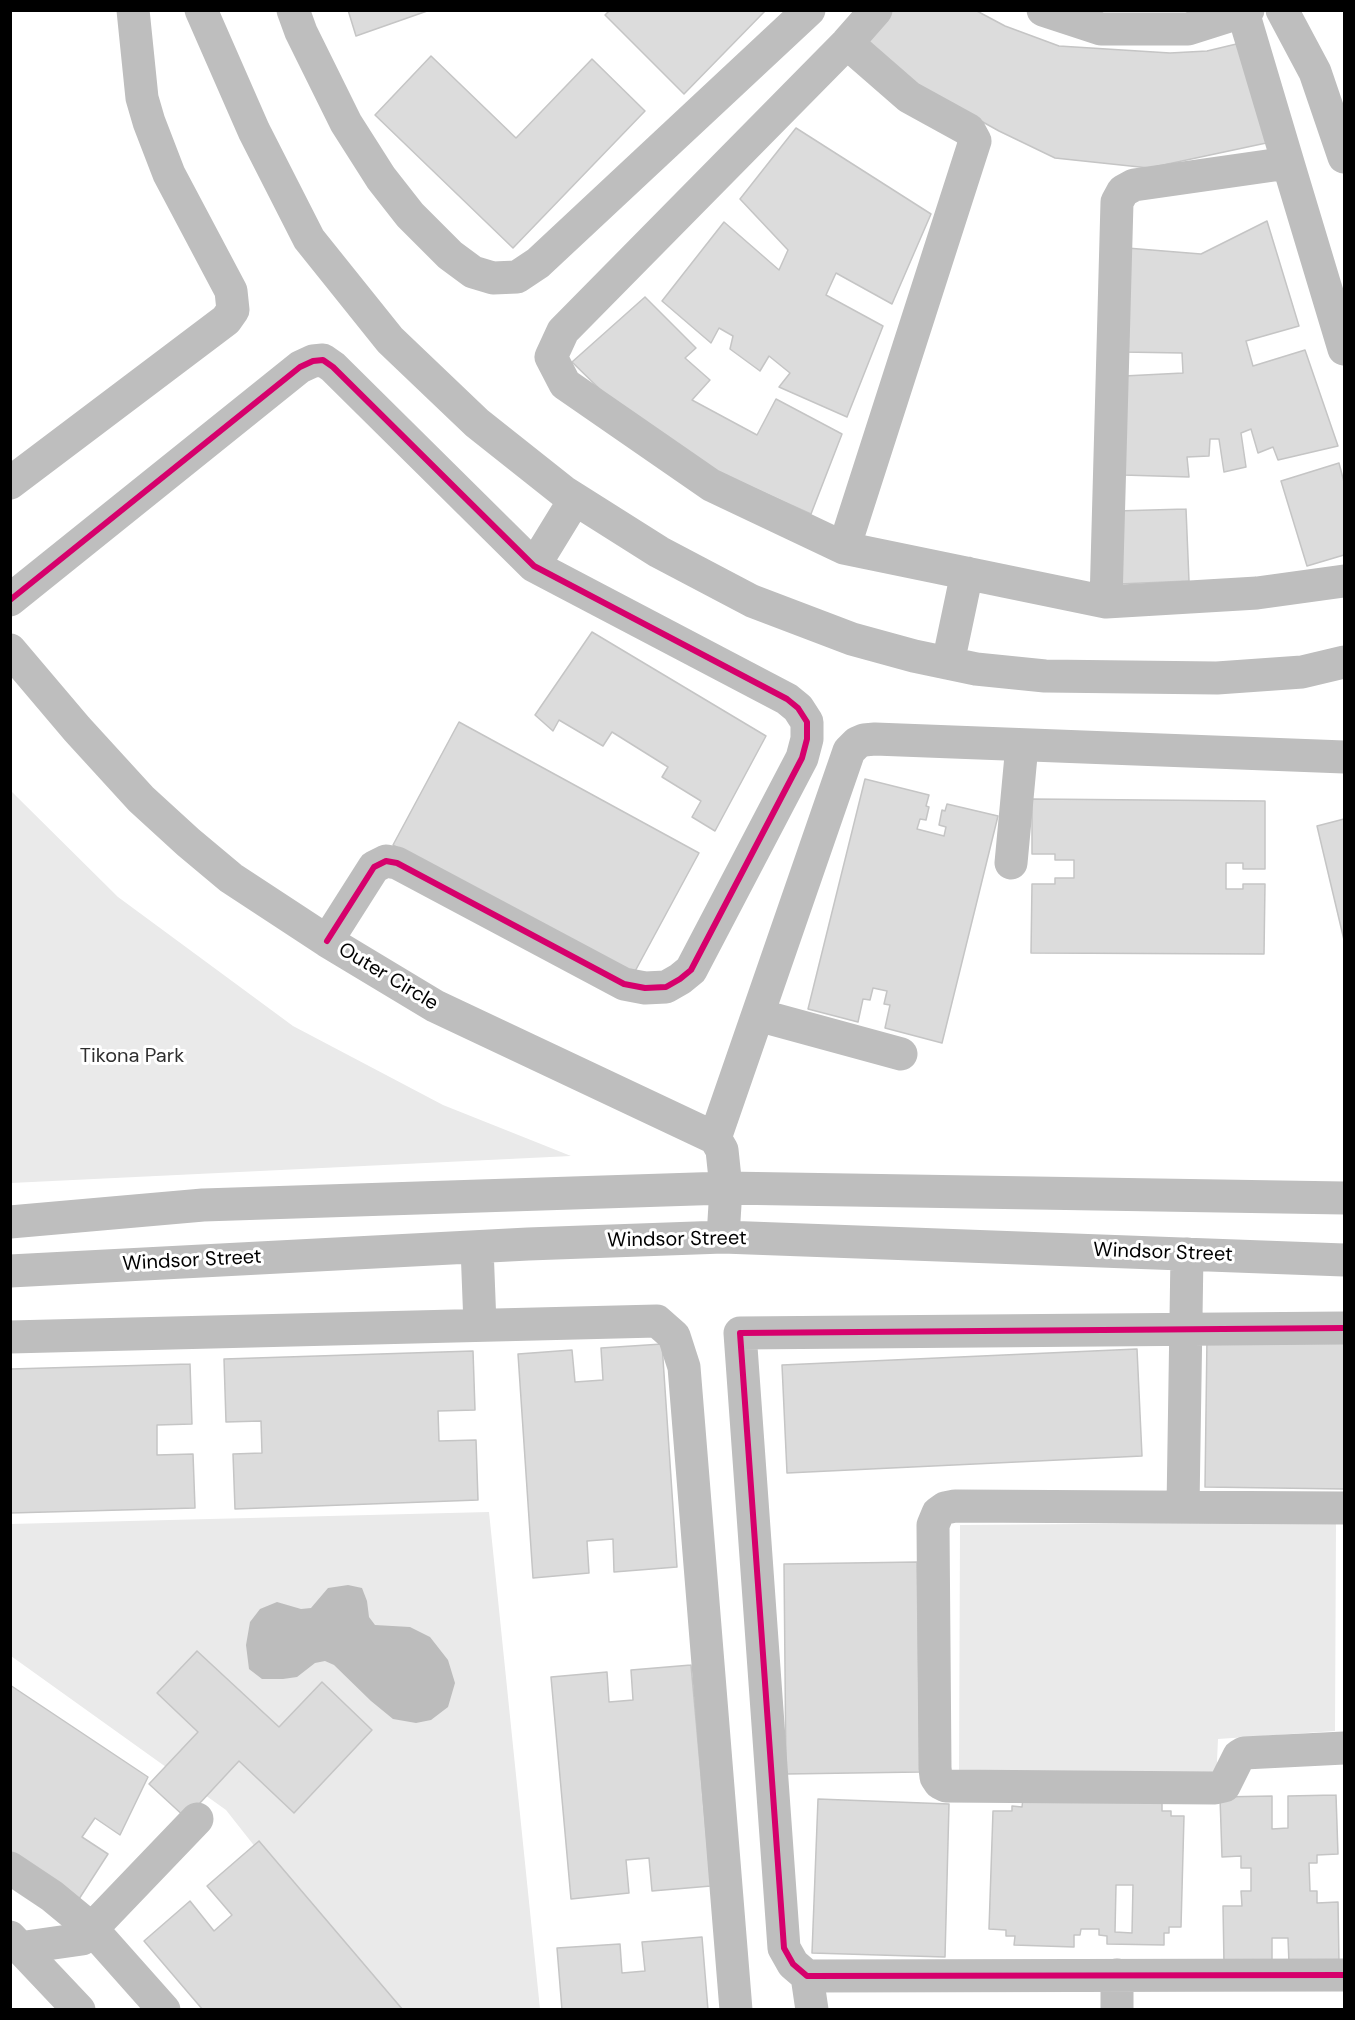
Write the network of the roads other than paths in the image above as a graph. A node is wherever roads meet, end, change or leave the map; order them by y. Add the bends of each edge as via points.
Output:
1 (133, 10) edge
2 (201, 10) edge
3 (293, 10) edge
4 (809, 10) edge
5 (876, 10) edge
6 (1043, 10) edge
7 (1282, 10) edge
8 (1246, 11) edge
9 (847, 43) junction
10 (1344, 157) edge
11 (1288, 163) junction
12 (1344, 349) edge
13 (10, 483) edge
14 (575, 499) junction
15 (844, 548) junction
16 (534, 566) junction
17 (968, 573) junction
18 (1344, 581) edge
19 (10, 600) edge
20 (1106, 602) junction
21 (10, 650) edge
22 (1344, 662) edge
23 (948, 663) junction
24 (1022, 745) junction
25 (1344, 757) edge
26 (1011, 863) dead end
27 (327, 941) junction
28 (758, 1015) junction
29 (901, 1054) dead end
30 (715, 1138) junction
31 (726, 1188) junction
32 (1344, 1198) edge
33 (10, 1222) edge
34 (723, 1238) junction
35 (477, 1246) junction
36 (1188, 1254) junction
37 (1344, 1260) edge
38 (10, 1270) edge
39 (480, 1325) junction
40 (1344, 1328) edge
41 (1186, 1329) junction
42 (10, 1337) edge
43 (1183, 1507) junction
44 (1344, 1508) edge
45 (1344, 1748) edge
46 (197, 1819) dead end
47 (10, 1868) edge
48 (92, 1929) junction
49 (15, 1942) edge
50 (1117, 1975) junction
51 (1344, 1975) edge
52 (807, 1976) junction
53 (79, 2010) edge
54 (164, 2010) edge
55 (736, 2010) edge
56 (812, 2010) edge
57 (1117, 2010) edge

1 - 13 street via 142,98 149,122 169,174 231,291 233,310 226,320
2 - 14 street via 254,131 309,239 398,348 477,423
3 - 4 street via 346,123 381,178 410,215 450,255 473,272 493,278 517,277 538,262
5 - 9 street
6 - 8 street via 1101,29 1188,29
7 - 10 street via 1315,72
8 - 11 street
9 - 15 street via 909,97 969,130 975,141
9 - 15 street via 563,331 551,357 565,384 711,485
11 - 12 street
11 - 20 street via 1134,185 1123,191 1117,202
14 - 16 street
14 - 23 street via 659,552 752,601 852,639
15 - 17 street
16 - 19 street via 323,360 300,367
16 - 27 street via 787,699 807,722 802,758 691,970 666,987 624,984 407,868 386,861 374,867
17 - 20 street
17 - 23 street
18 - 20 street via 1257,593
21 - 27 street, Outer Circle via 149,806 231,878
22 - 23 street via 1302,672 1217,678 1045,676
24 - 25 street
24 - 26 street
24 - 28 street via 864,740 849,750
27 - 30 street, Outer Circle via 435,1006
28 - 29 street
28 - 30 street
30 - 31 street via 723,1150
31 - 32 street
31 - 33 street via 203,1205
31 - 34 street
34 - 35 street, Windsor Street
34 - 36 street, Windsor Street
35 - 38 street, Windsor Street
35 - 39 street
36 - 37 street, Windsor Street
36 - 41 street
39 - 42 street
39 - 55 street via 657,1321 674,1336 684,1367
40 - 41 street
41 - 43 street
41 - 52 street via 740,1333 784,1948 793,1964
43 - 44 street
43 - 45 street via 955,1506 938,1513 933,1536 935,1768 940,1783 1215,1788 1224,1786 1244,1753
46 - 48 street
47 - 48 street
48 - 49 street via 82,1939
48 - 54 street
49 - 53 street
50 - 51 street
50 - 52 street
50 - 57 street
52 - 56 street

